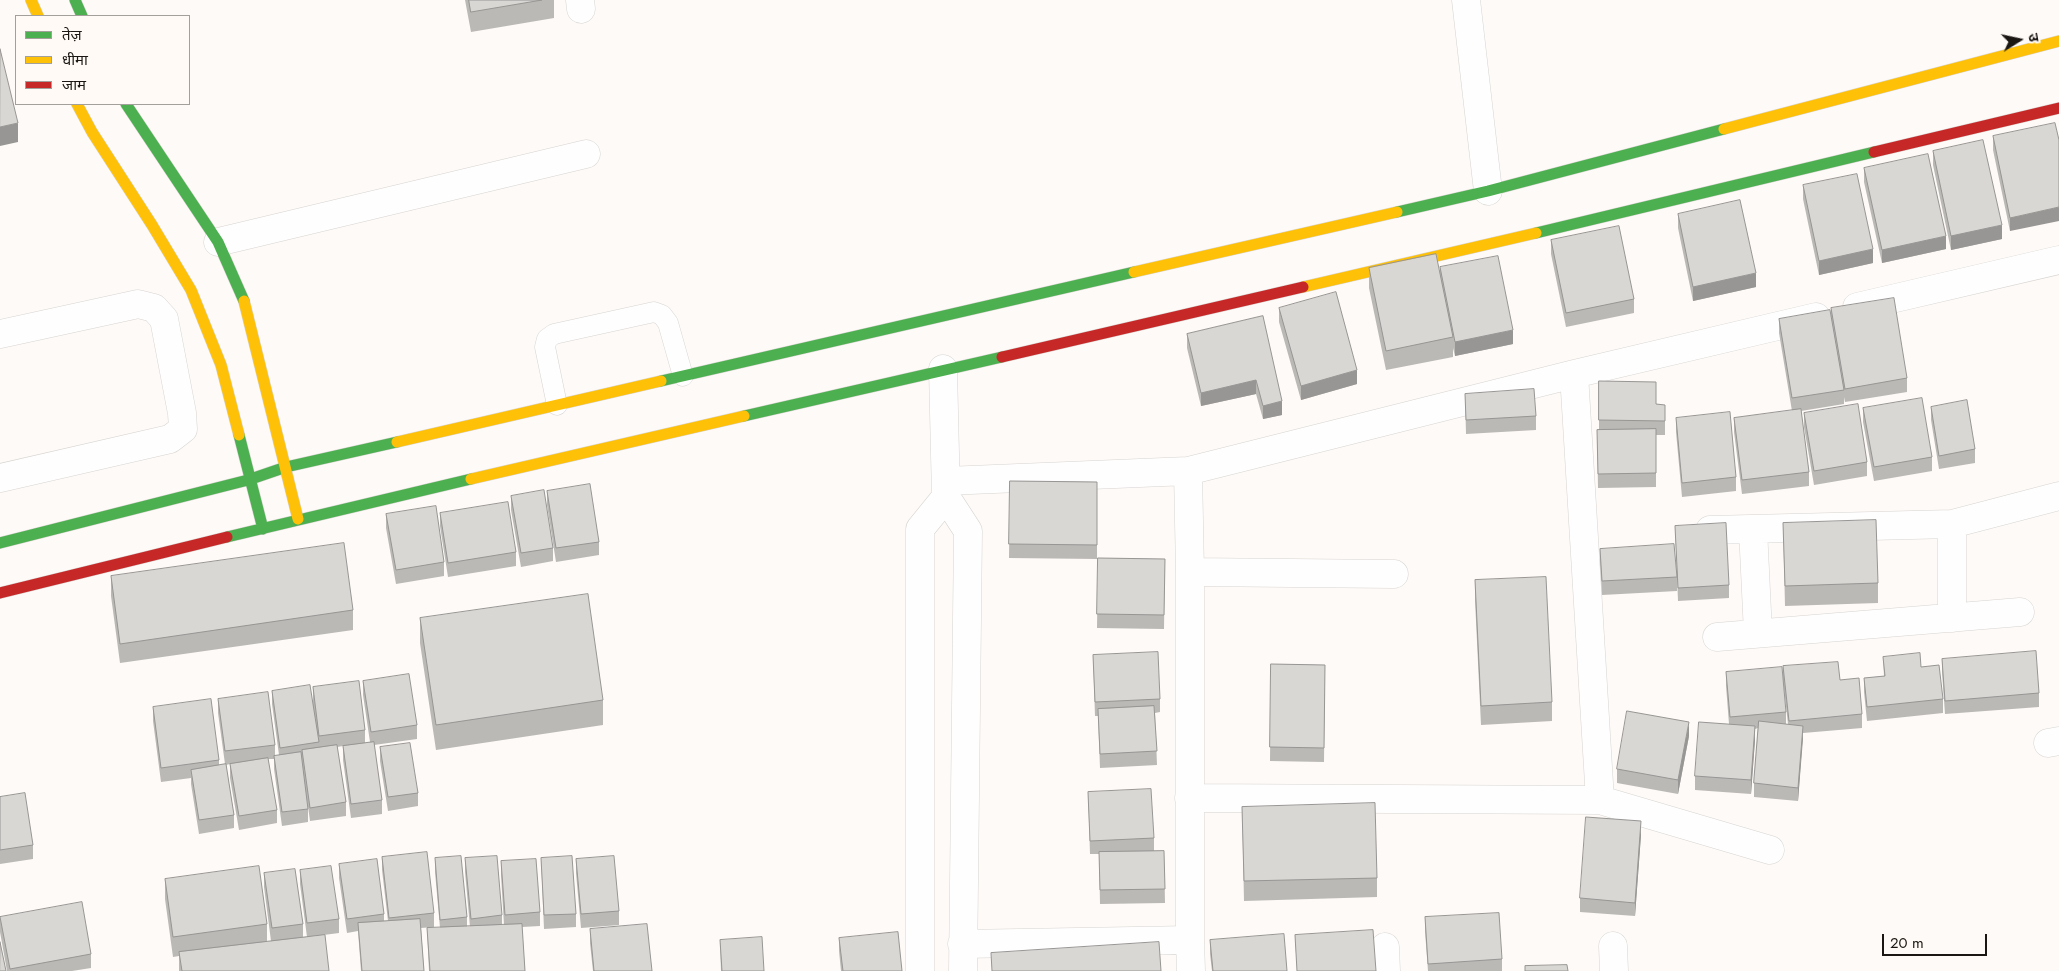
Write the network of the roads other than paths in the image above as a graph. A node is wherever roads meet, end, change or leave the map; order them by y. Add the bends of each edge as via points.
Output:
1 (31, 0) edge
2 (75, 0) edge
3 (1466, 0) edge
4 (38, 15) edge
5 (82, 15) edge
6 (2059, 41) edge
7 (78, 105) edge
8 (126, 105) edge
9 (2059, 108) edge
10 (586, 154) dead end
11 (1488, 191) junction
12 (218, 242) junction
13 (2059, 260) edge
14 (0, 334) edge
15 (943, 369) junction
16 (1574, 374) junction
17 (683, 376) junction
18 (557, 405) junction
19 (286, 467) junction
20 (1188, 471) junction
21 (0, 478) edge
22 (248, 480) junction
23 (946, 489) junction
24 (2059, 496) edge
25 (298, 519) junction
26 (1952, 524) junction
27 (262, 529) junction
28 (1753, 529) junction
29 (1710, 530) edge
30 (0, 543) edge
31 (1190, 572) junction
32 (1394, 574) dead end
33 (0, 593) edge
34 (2020, 612) dead end
35 (1952, 618) junction
36 (1758, 633) junction
37 (1717, 637) dead end
38 (1190, 798) junction
39 (1600, 800) junction
40 (1770, 850) dead end
41 (1190, 940) junction
42 (962, 944) junction
43 (920, 971) edge
44 (963, 971) edge
45 (1191, 971) edge

1 - 4 street
2 - 5 street
3 - 11 street
6 - 11 street
7 - 22 street via 191,290 220,365
8 - 12 street via 128,116
9 - 15 street via 1530,235
10 - 12 street
11 - 17 street
12 - 19 street via 246,306
13 - 16 street
14 - 21 street via 138,304 154,308 164,320 183,429 170,438
15 - 23 street
15 - 25 street
16 - 20 street
16 - 39 street
17 - 18 street
17 - 18 lane via 668,323 662,315 654,312 563,332 546,339 545,347
18 - 19 street
19 - 22 street
19 - 25 street
20 - 23 street
20 - 31 street
22 - 27 street
22 - 30 street
23 - 42 street via 968,531
23 - 43 street via 920,529
24 - 26 street
25 - 27 street
26 - 28 street
26 - 35 street
27 - 33 street
28 - 29 street
28 - 36 street
31 - 32 street
31 - 38 street
34 - 35 street
35 - 36 street
36 - 37 street
38 - 39 street
38 - 41 street
39 - 40 street
41 - 42 street
41 - 45 street
42 - 44 street

